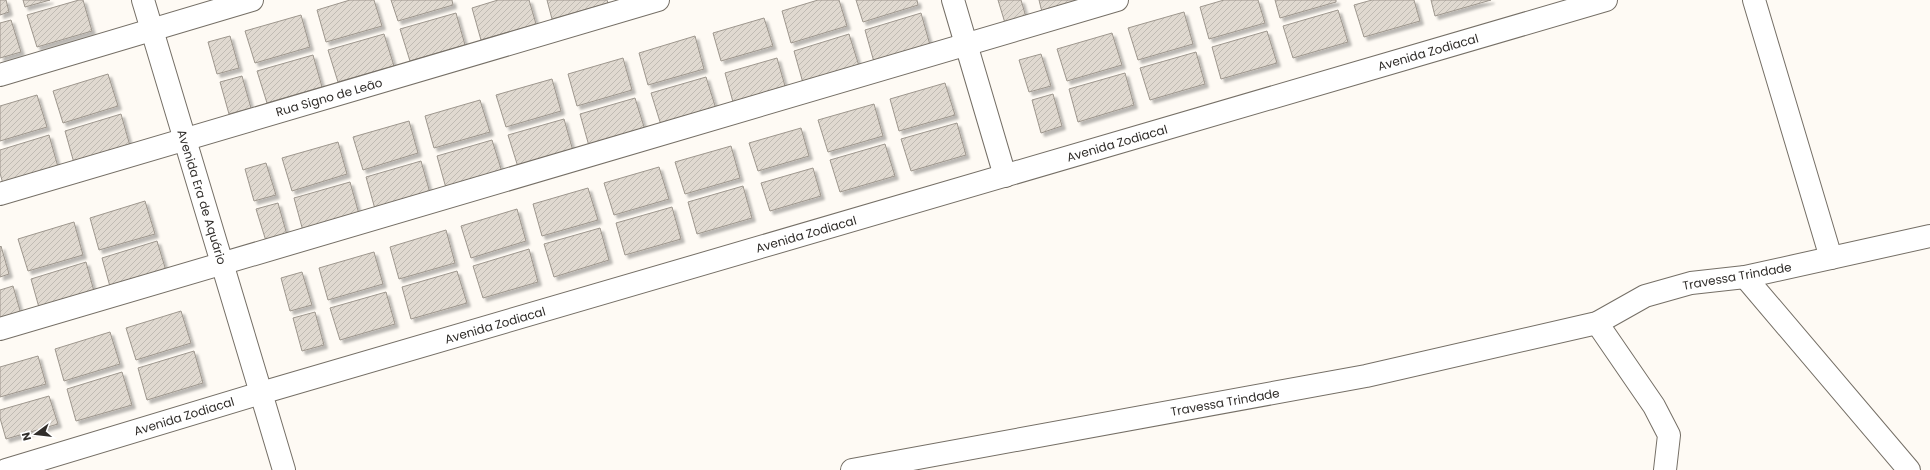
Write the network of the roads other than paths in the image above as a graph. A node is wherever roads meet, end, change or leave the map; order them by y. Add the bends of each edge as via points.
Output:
1 (143, 0) edge
2 (252, 0) edge
3 (658, 0) edge
4 (953, 0) edge
5 (1117, 0) edge
6 (1606, 0) edge
7 (1754, 0) edge
8 (152, 30) junction
9 (966, 44) junction
10 (0, 76) edge
11 (185, 139) junction
12 (1006, 176) junction
13 (0, 194) edge
14 (1930, 236) edge
15 (1831, 258) junction
16 (222, 264) junction
17 (1745, 277) junction
18 (1597, 323) junction
19 (0, 329) edge
20 (261, 393) junction
21 (6, 470) edge
22 (284, 470) edge
23 (852, 470) edge
24 (1665, 470) edge
25 (1909, 470) edge

1 - 8 street, Avenida Era de Aquário
2 - 8 street
3 - 11 street, Rua Signo de Leão
4 - 9 street
5 - 9 street
6 - 12 street, Avenida Zodiacal
7 - 15 street
8 - 10 street
8 - 11 street, Avenida Era de Aquário
9 - 12 street
9 - 16 street
11 - 13 street, Rua Signo de Leão
11 - 16 street, Avenida Era de Aquário
12 - 20 street, Avenida Zodiacal
14 - 15 street, Travessa Trindade
15 - 17 street, Travessa Trindade
16 - 19 street
16 - 20 street, Avenida Era de Aquário
17 - 18 street, Travessa Trindade via 1691,283 1646,296
17 - 25 street
18 - 23 street, Travessa Trindade via 1366,376
18 - 24 street via 1654,406 1669,435
20 - 21 street, Avenida Zodiacal
20 - 22 street, Avenida Era de Aquário

